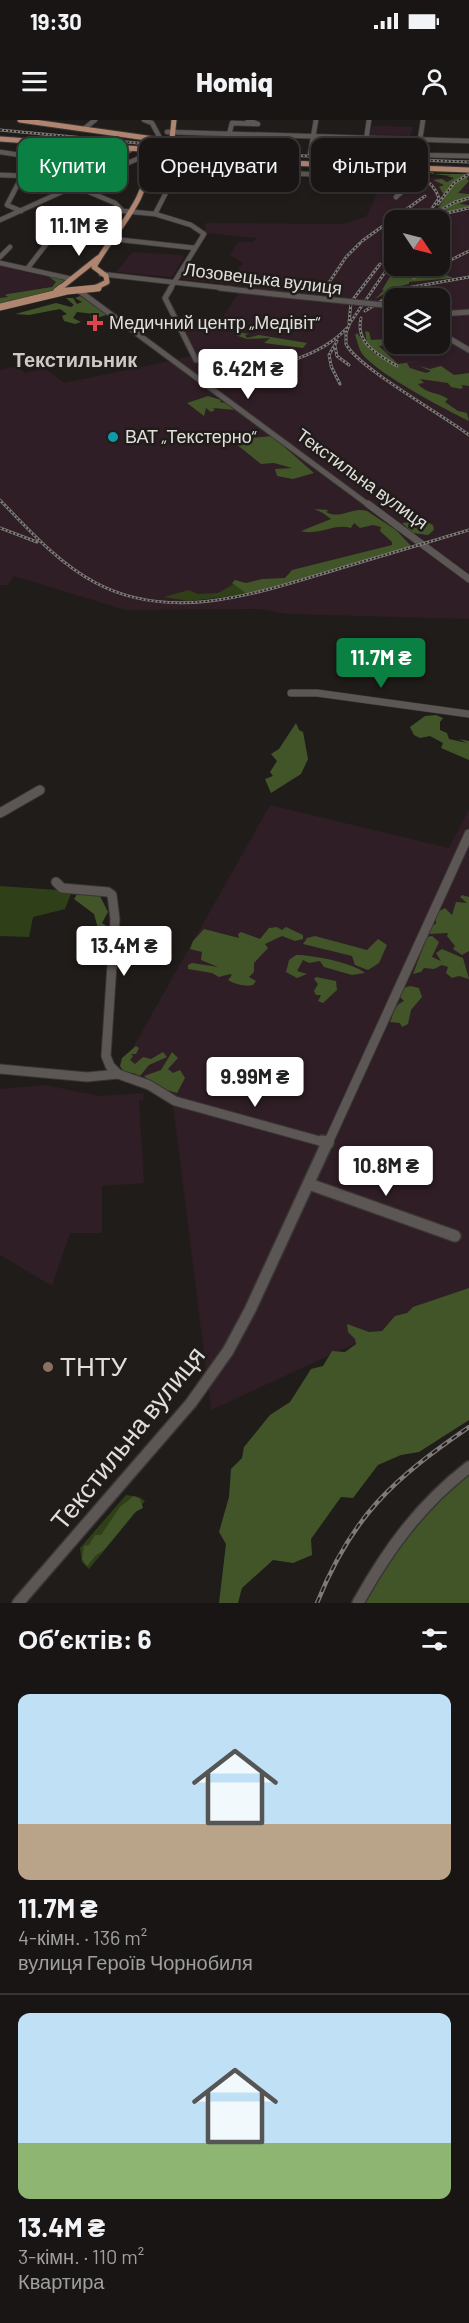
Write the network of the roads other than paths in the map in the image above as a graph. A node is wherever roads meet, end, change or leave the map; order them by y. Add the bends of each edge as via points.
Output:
1 (20, 120) edge
2 (95, 120) edge
3 (144, 120) edge
4 (166, 120) edge
5 (174, 120) edge
6 (248, 120) edge
7 (316, 120) edge
8 (370, 120) edge
9 (423, 120) edge
10 (84, 128) junction
11 (167, 132) junction
12 (174, 132) junction
13 (230, 134) junction
14 (313, 136) junction
15 (154, 138) edge
16 (166, 138) edge
17 (168, 138) edge
18 (228, 138) edge
19 (366, 138) joint
20 (420, 138) edge
21 (0, 139) edge
22 (428, 139) edge
23 (18, 141) edge
24 (469, 141) edge
25 (139, 146) edge
26 (127, 149) edge
27 (132, 149) junction
28 (139, 150) edge
29 (0, 152) edge
30 (127, 152) edge
31 (18, 155) edge
32 (310, 155) dead end
33 (428, 155) edge
34 (469, 156) edge
35 (299, 163) edge
36 (469, 170) edge
37 (299, 174) edge
38 (0, 175) edge
39 (18, 176) edge
40 (18, 184) edge
41 (62, 192) edge
42 (87, 192) edge
43 (142, 192) edge
44 (166, 192) edge
45 (396, 197) dead end
46 (21, 211) junction
47 (132, 212) junction
48 (155, 214) junction
49 (0, 220) edge
50 (64, 220) dead end
51 (113, 239) junction
52 (10, 247) dead end
53 (195, 248) junction
54 (0, 257) edge
55 (98, 258) junction
56 (0, 263) edge
57 (27, 269) junction
58 (101, 274) junction
59 (129, 276) junction
60 (72, 279) junction
61 (107, 282) junction
62 (174, 282) junction
63 (100, 287) junction
64 (78, 290) junction
65 (51, 295) junction
66 (91, 298) junction
67 (384, 305) edge
68 (0, 307) edge
69 (450, 308) edge
70 (469, 310) edge
71 (450, 313) edge
72 (450, 339) edge
73 (469, 350) edge
74 (196, 360) dead end
75 (469, 579) edge
76 (291, 693) dead end
77 (469, 714) edge
78 (40, 790) dead end
79 (0, 813) edge
80 (469, 834) edge
81 (464, 855) edge
82 (56, 882) dead end
83 (0, 1069) edge
84 (118, 1074) junction
85 (328, 1143) junction
86 (309, 1184) junction
87 (454, 1236) dead end
88 (469, 1467) edge
89 (18, 1603) edge
90 (358, 1603) edge

1 - 10 main road
2 - 10 street
3 - 15 street via 152,123
4 - 11 main road
5 - 12 main road
6 - 13 street via 258,124 232,123
7 - 14 street
8 - 19 street
9 - 20 street
10 - 25 main road
11 - 12 street
11 - 16 main road
12 - 13 street
12 - 17 main road
13 - 14 street
13 - 18 street
14 - 19 street
14 - 32 street
21 - 23 main road
22 - 24 street
26 - 27 main road
27 - 28 main road
27 - 30 street
29 - 31 street
33 - 34 street
35 - 36 main road, bridge
37 - 45 street via 411,178
38 - 39 street
40 - 46 street via 7,205
41 - 46 street
42 - 47 street
43 - 47 main road
44 - 48 street
46 - 49 street
47 - 48 street, Лозовецька вулиця
47 - 51 main road
48 - 53 street, Лозовецька вулиця via 201,231 204,234
50 - 57 street
51 - 53 street
51 - 55 main road
52 - 54 street
53 - 62 street
55 - 58 main road via 94,268
55 - 60 main road
56 - 57 street
57 - 60 street
58 - 59 street, Лозовецька вулиця
58 - 60 main road
58 - 61 main road
59 - 61 street, Лозовецька вулиця
59 - 62 street, Лозовецька вулиця
60 - 64 main road
60 - 65 main road
61 - 63 main road
62 - 67 street, Лозовецька вулиця, bridge
62 - 74 street via 165,298
63 - 64 main road
63 - 66 street
64 - 65 main road
64 - 66 street, Текстильна вулиця
65 - 68 main road
66 - 75 street, Текстильна вулиця
69 - 70 street
70 - 71 street
72 - 73 street
76 - 77 street via 317,693
78 - 79 street
80 - 81 street, Текстильна вулиця
81 - 85 street, Текстильна вулиця
82 - 84 street via 62,888 112,895 106,1056
83 - 84 street via 87,1077
84 - 85 street via 149,1085 175,1101
85 - 86 street, Текстильна вулиця
86 - 87 street
86 - 89 street, Текстильна вулиця via 250,1310 216,1370
88 - 90 street via 415,1513 386,1551

